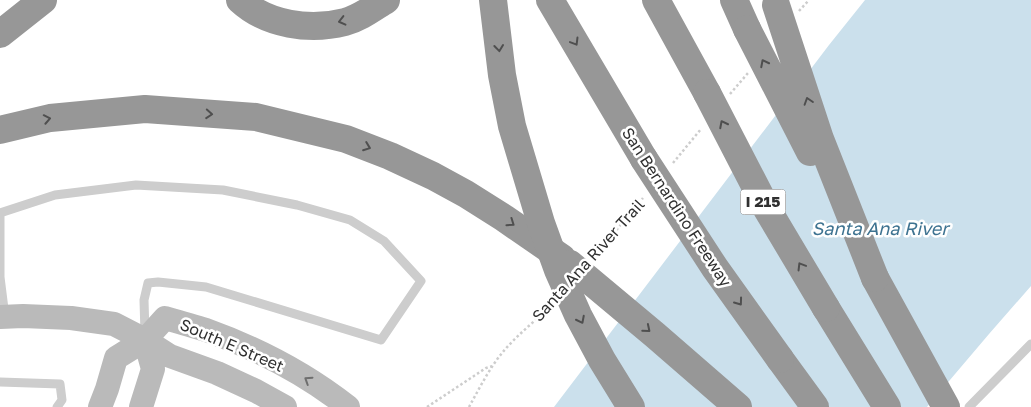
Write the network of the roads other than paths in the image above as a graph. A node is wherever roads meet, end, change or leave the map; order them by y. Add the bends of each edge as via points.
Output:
1 (43, 0) edge
2 (240, 0) edge
3 (386, 0) edge
4 (493, 0) edge
5 (550, 0) edge
6 (656, 0) edge
7 (734, 0) edge
8 (782, 7) edge
9 (0, 34) edge
10 (0, 130) edge
11 (0, 226) edge
12 (875, 278) junction
13 (2, 317) edge
14 (145, 340) junction
15 (1031, 344) edge
16 (0, 382) edge
17 (57, 407) edge
18 (100, 407) edge
19 (141, 407) edge
20 (285, 407) edge
21 (348, 407) edge
22 (631, 407) edge
23 (738, 407) edge
24 (815, 407) edge
25 (887, 407) edge
26 (946, 407) edge
27 (969, 407) edge

1 - 9 highway
3 -> 2 highway via 346,22 317,26 290,24 264,16
4 -> 22 highway, bridge via 512,126 541,224 578,315
5 -> 24 highway, San Bernardino Freeway, bridge via 657,164 715,268
25 -> 6 highway, I 215, bridge via 767,209 716,96
12 -> 7 highway, bridge
12 -> 8 highway, bridge via 820,140
10 -> 23 highway, bridge via 50,118 146,109 256,117 346,140 390,156 466,194 570,264
11 - 13 lane
11 - 14 lane via 0,213 55,195 136,185 223,190 350,220 384,241 421,281 381,340 206,287 148,283 144,300
12 - 26 highway
13 - 14 main road, South E Street via 71,318 114,324
14 - 18 main road via 116,358
14 - 19 main road via 153,369
14 - 20 main road, South E Street via 170,356 217,373
21 -> 14 main road, South E Street via 300,374 206,330 166,318
15 - 27 lane
16 - 17 lane via 60,384 62,400

